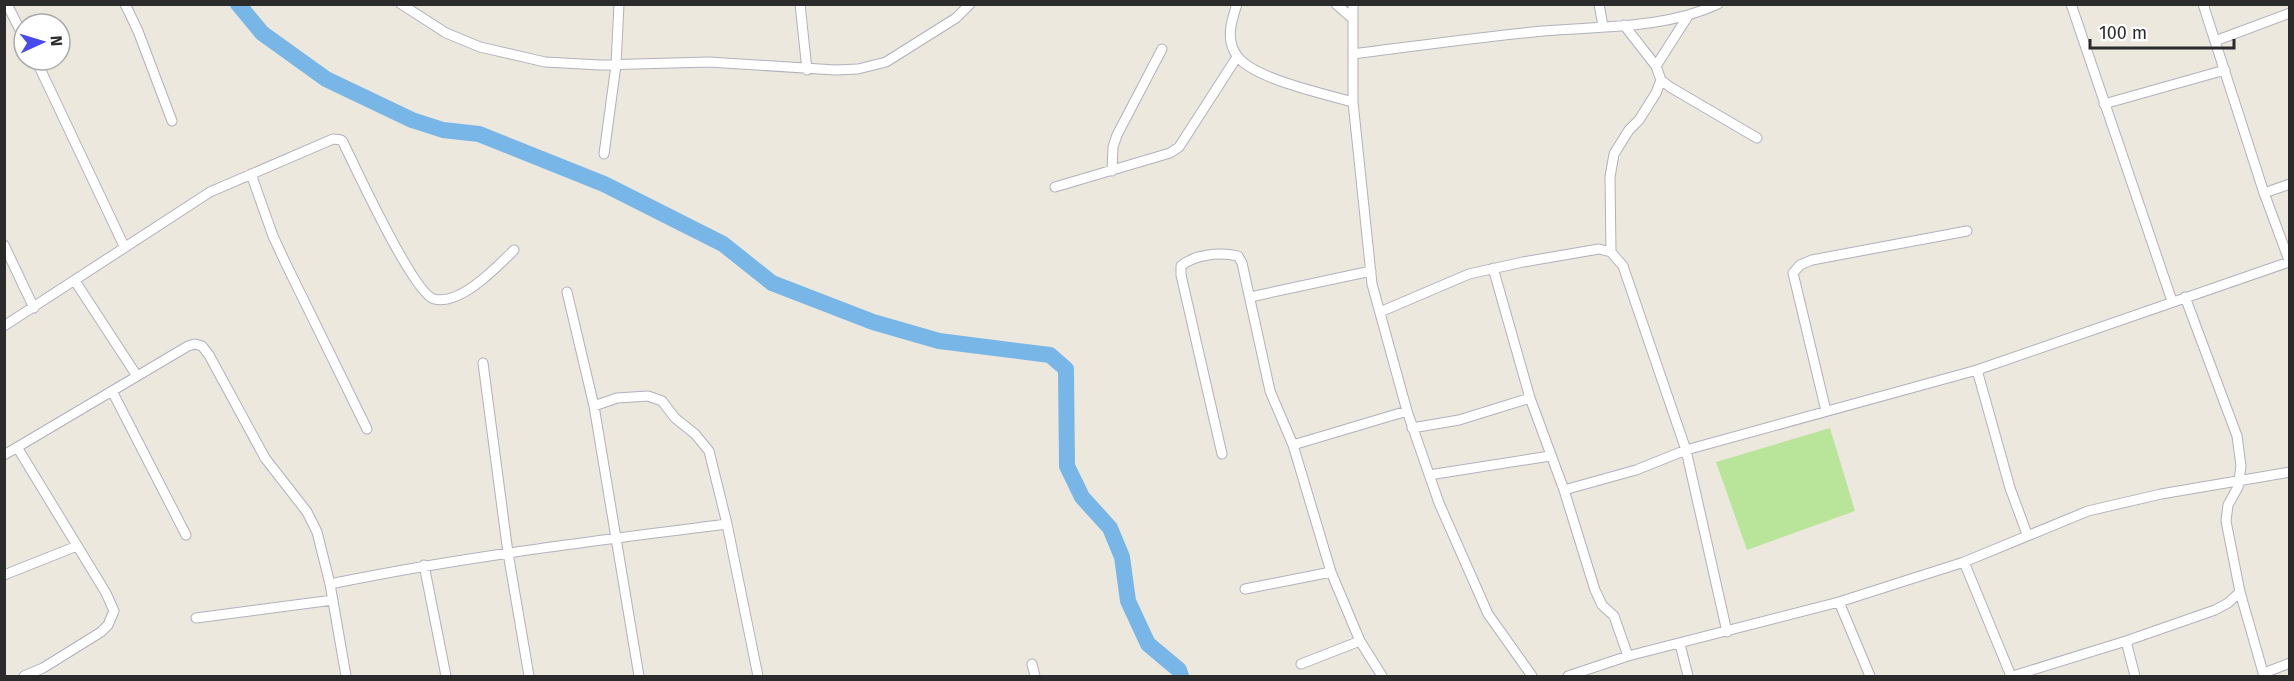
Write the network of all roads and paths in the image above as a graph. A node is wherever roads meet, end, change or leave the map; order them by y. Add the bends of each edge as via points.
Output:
1 (125, 4) edge
2 (400, 4) edge
3 (619, 4) edge
4 (800, 4) edge
5 (970, 4) edge
6 (1237, 4) edge
7 (1336, 4) edge
8 (1353, 4) edge
9 (1599, 4) edge
10 (1718, 4) edge
11 (2071, 4) edge
12 (2203, 4) edge
13 (2289, 13) edge
14 (1688, 16) junction
15 (1352, 18) junction
16 (1624, 25) junction
17 (1603, 26) junction
18 (2216, 41) junction
19 (1162, 49) dead end
20 (1353, 54) junction
21 (1237, 57) junction
22 (616, 65) junction
23 (1656, 66) junction
24 (807, 70) junction
25 (2225, 70) junction
26 (42, 72) edge
27 (1661, 80) junction
28 (1353, 102) junction
29 (2104, 104) junction
30 (172, 121) dead end
31 (1757, 138) dead end
32 (604, 154) dead end
33 (1112, 171) junction
34 (251, 174) junction
35 (2289, 184) edge
36 (1055, 187) dead end
37 (2264, 193) junction
38 (1967, 231) dead end
39 (4, 245) edge
40 (124, 246) junction
41 (514, 250) dead end
42 (1611, 252) junction
43 (2289, 262) edge
44 (1493, 268) junction
45 (1371, 271) junction
46 (75, 281) junction
47 (567, 292) dead end
48 (1250, 297) junction
49 (2185, 297) junction
50 (2172, 301) junction
51 (34, 308) junction
52 (1380, 312) junction
53 (4, 326) edge
54 (483, 363) dead end
55 (1977, 370) junction
56 (137, 376) junction
57 (112, 391) junction
58 (1530, 398) junction
59 (594, 406) junction
60 (1407, 411) junction
61 (1826, 411) junction
62 (1412, 428) junction
63 (367, 429) dead end
64 (1293, 445) junction
65 (17, 447) junction
66 (1686, 450) junction
67 (1222, 454) dead end
68 (4, 455) edge
69 (1550, 456) junction
70 (2289, 472) edge
71 (1429, 475) junction
72 (2239, 479) junction
73 (1564, 490) junction
74 (727, 524) junction
75 (2027, 534) junction
76 (186, 535) dead end
77 (616, 538) junction
78 (77, 546) junction
79 (508, 554) junction
80 (1964, 562) junction
81 (424, 565) junction
82 (1331, 572) junction
83 (4, 575) edge
84 (330, 584) junction
85 (1245, 589) dead end
86 (2240, 592) junction
87 (333, 600) junction
88 (1839, 602) junction
89 (196, 618) dead end
90 (1727, 632) junction
91 (1360, 640) junction
92 (2126, 641) junction
93 (1680, 644) junction
94 (1628, 656) junction
95 (1032, 663) dead end
96 (2289, 663) edge
97 (1301, 664) dead end
98 (2264, 675) edge
99 (24, 676) edge
100 (346, 676) edge
101 (446, 676) edge
102 (529, 676) edge
103 (639, 676) edge
104 (758, 676) edge
105 (1035, 676) edge
106 (1382, 676) edge
107 (1532, 676) edge
108 (1569, 676) edge
109 (1688, 676) edge
110 (1870, 676) edge
111 (2012, 676) edge
112 (2135, 676) edge

1 - 30 street
2 - 22 street via 446,33 480,47 545,62
3 - 22 street
4 - 24 street
5 - 24 street via 956,18 886,62 858,69
6 - 21 street via 1229,27
7 - 15 street
8 - 15 street
9 - 17 street
10 - 14 street
11 - 29 street
12 - 18 street
13 - 18 street
14 - 16 street
14 - 23 street
15 - 20 street
16 - 17 street
16 - 23 street
17 - 20 street
18 - 25 street
19 - 33 street via 1117,135
20 - 28 street
21 - 28 street via 1271,78
21 - 33 street via 1179,147
22 - 24 street via 709,62
22 - 32 street
23 - 27 street
25 - 29 street
25 - 37 street
26 - 40 street
27 - 31 street
27 - 42 street via 1614,154 1610,177
28 - 45 street
29 - 50 street
33 - 36 street
34 - 40 street via 210,192
34 - 41 street via 327,141 341,140 404,261 425,295 435,300 452,299 472,287
34 - 63 street via 282,255
35 - 37 street
37 - 43 street
38 - 61 street via 1812,260 1793,273
39 - 51 street
40 - 46 street
42 - 44 street via 1599,249
42 - 66 street via 1623,266
43 - 49 street
44 - 52 street via 1469,274
44 - 58 street
45 - 48 street
45 - 52 street
46 - 51 street
46 - 56 street
47 - 59 street
48 - 64 street via 1270,391
48 - 67 street via 1238,256 1206,256 1181,266
49 - 50 street
49 - 72 street via 2237,436 2241,456
50 - 55 street
51 - 53 street
52 - 60 street
54 - 79 street
55 - 61 street
55 - 75 street
56 - 57 street
56 - 84 street via 188,346 202,346 265,458 307,512 317,532
57 - 65 street
57 - 76 street
58 - 62 street via 1459,420
58 - 69 street
59 - 74 street via 635,396 662,401 709,451
59 - 77 street
60 - 62 street
60 - 64 street
61 - 66 street
62 - 71 street
64 - 82 street
65 - 68 street
65 - 78 street
66 - 73 street via 1636,470
66 - 90 street
69 - 71 street
69 - 73 street
70 - 72 street
71 - 107 street via 1488,614
72 - 75 street via 2088,511
72 - 86 street via 2226,512
73 - 94 street via 1594,590 1602,606 1614,616
74 - 77 street
74 - 104 street
75 - 80 street
77 - 79 street
77 - 103 street
78 - 83 street
78 - 99 street via 112,604 112,618 101,632
79 - 81 street
79 - 102 street
80 - 88 street
80 - 111 street
81 - 84 street
81 - 101 street
82 - 85 street
82 - 91 street
84 - 87 street
86 - 92 street via 2215,610
86 - 98 street
87 - 89 street
87 - 100 street
88 - 90 street
88 - 110 street
90 - 93 street
91 - 97 street
91 - 106 street
92 - 111 street
92 - 112 street
93 - 94 street
93 - 109 street
94 - 108 street
95 - 105 street
96 - 98 street

